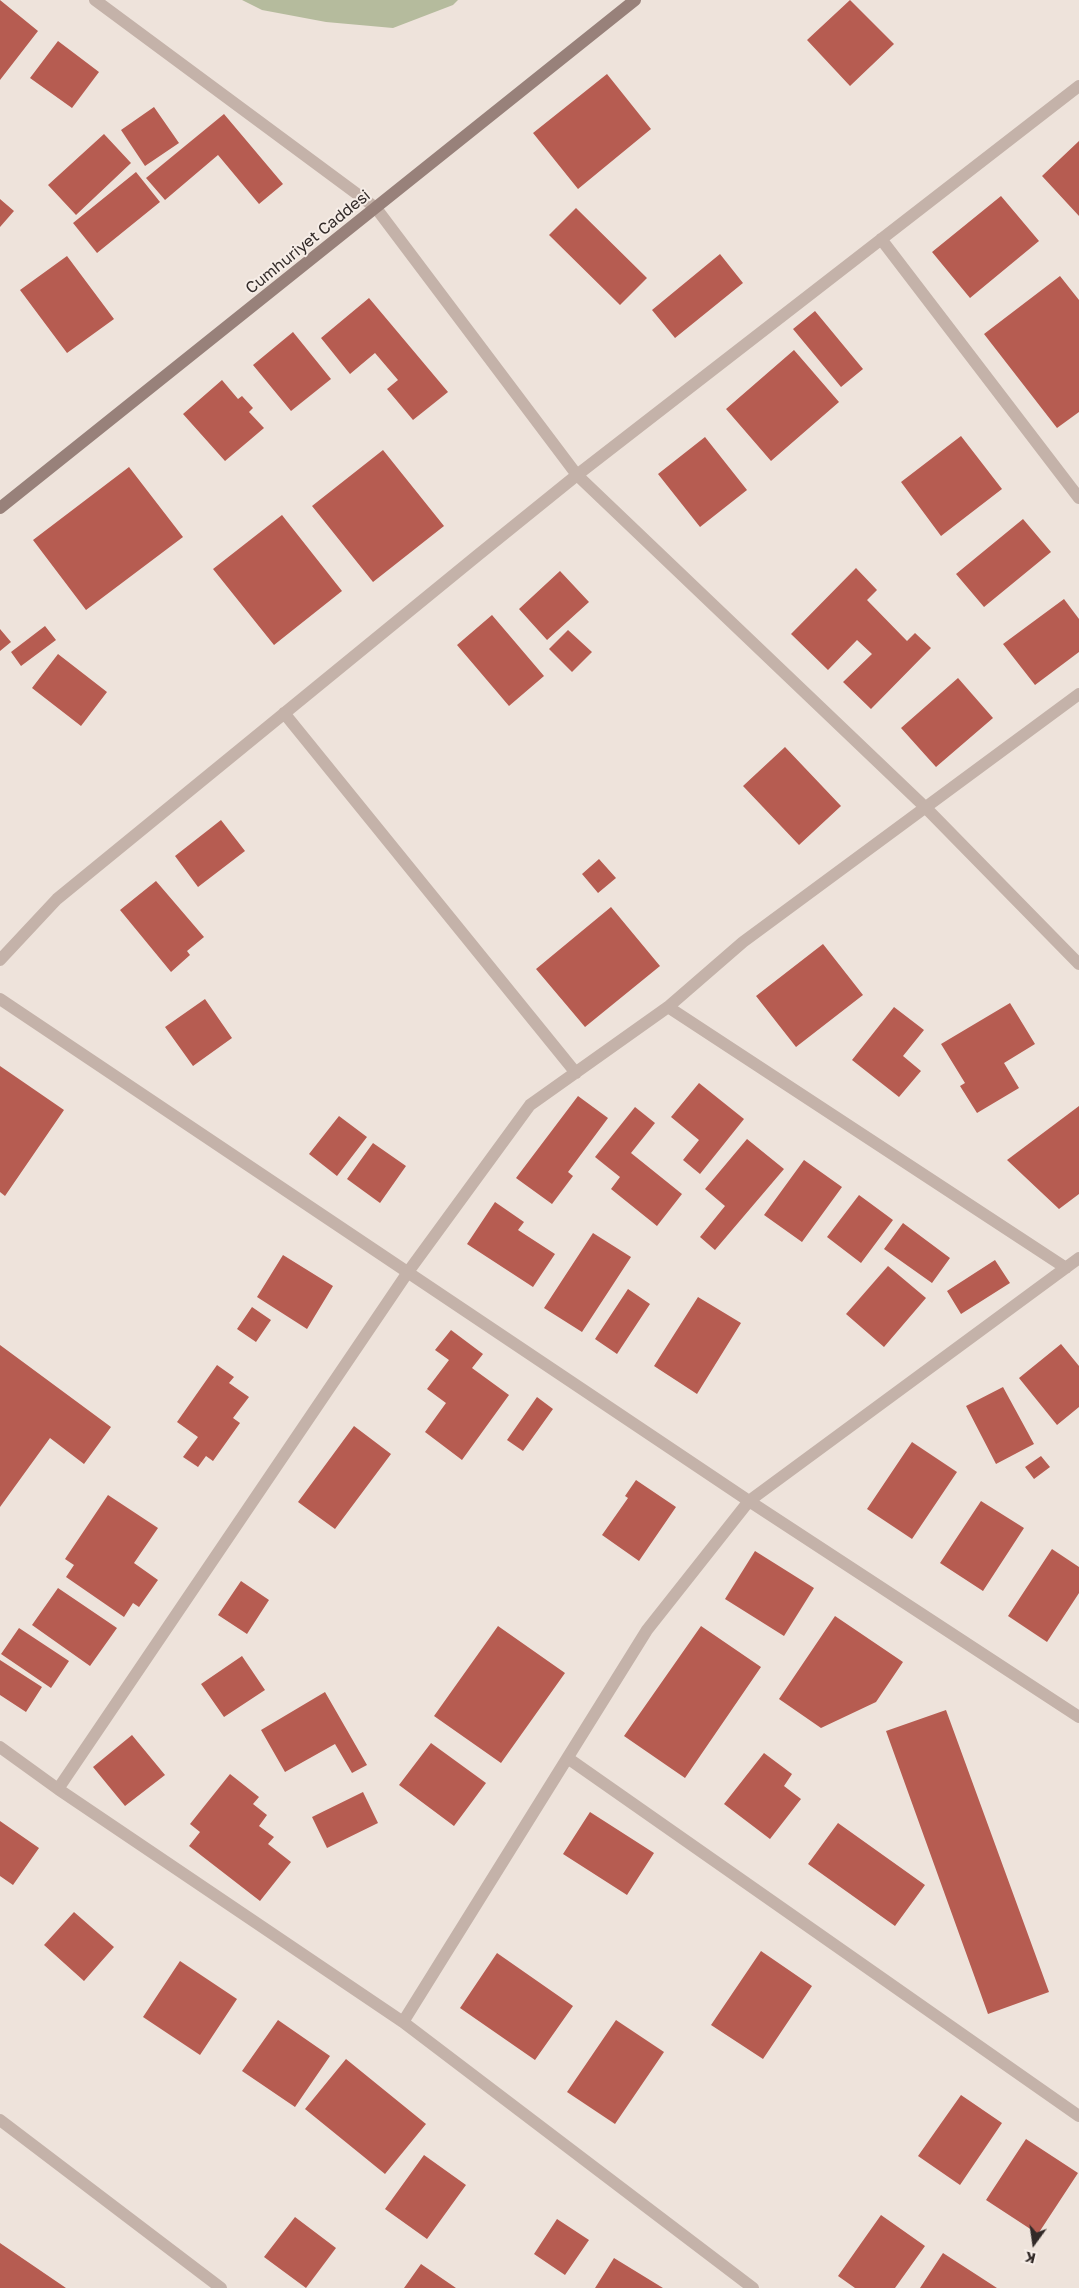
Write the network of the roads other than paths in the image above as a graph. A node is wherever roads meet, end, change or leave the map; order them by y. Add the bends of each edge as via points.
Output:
1 (95, 0) edge
2 (635, 0) edge
3 (1079, 86) edge
4 (376, 208) junction
5 (881, 239) junction
6 (577, 476) junction
7 (1079, 498) edge
8 (0, 508) edge
9 (1079, 694) edge
10 (284, 713) junction
11 (926, 808) junction
12 (0, 960) edge
13 (1079, 964) edge
14 (0, 999) edge
15 (668, 1007) junction
16 (576, 1073) junction
17 (1079, 1258) edge
18 (1066, 1268) junction
19 (408, 1272) junction
20 (749, 1501) junction
21 (1079, 1716) edge
22 (0, 1747) edge
23 (569, 1759) junction
24 (58, 1789) junction
25 (403, 2022) junction
26 (1079, 2116) edge
27 (0, 2120) edge
28 (221, 2288) edge
29 (753, 2288) edge

1 - 4 street
2 - 4 main road, Cumhuriyet Caddesi
3 - 5 street
4 - 6 street
4 - 8 main road, Cumhuriyet Caddesi
5 - 6 street
5 - 7 street
6 - 10 street
6 - 11 street
9 - 11 street
10 - 12 street via 57,899
10 - 16 street
11 - 13 street
11 - 15 street via 743,942
14 - 19 street
15 - 16 street
15 - 18 street
16 - 19 street via 530,1105
17 - 18 street
18 - 20 street
19 - 20 street
19 - 24 street
20 - 21 street
20 - 23 street via 647,1630
22 - 24 street
23 - 25 street
23 - 26 street
24 - 25 street
25 - 29 street
27 - 28 street

